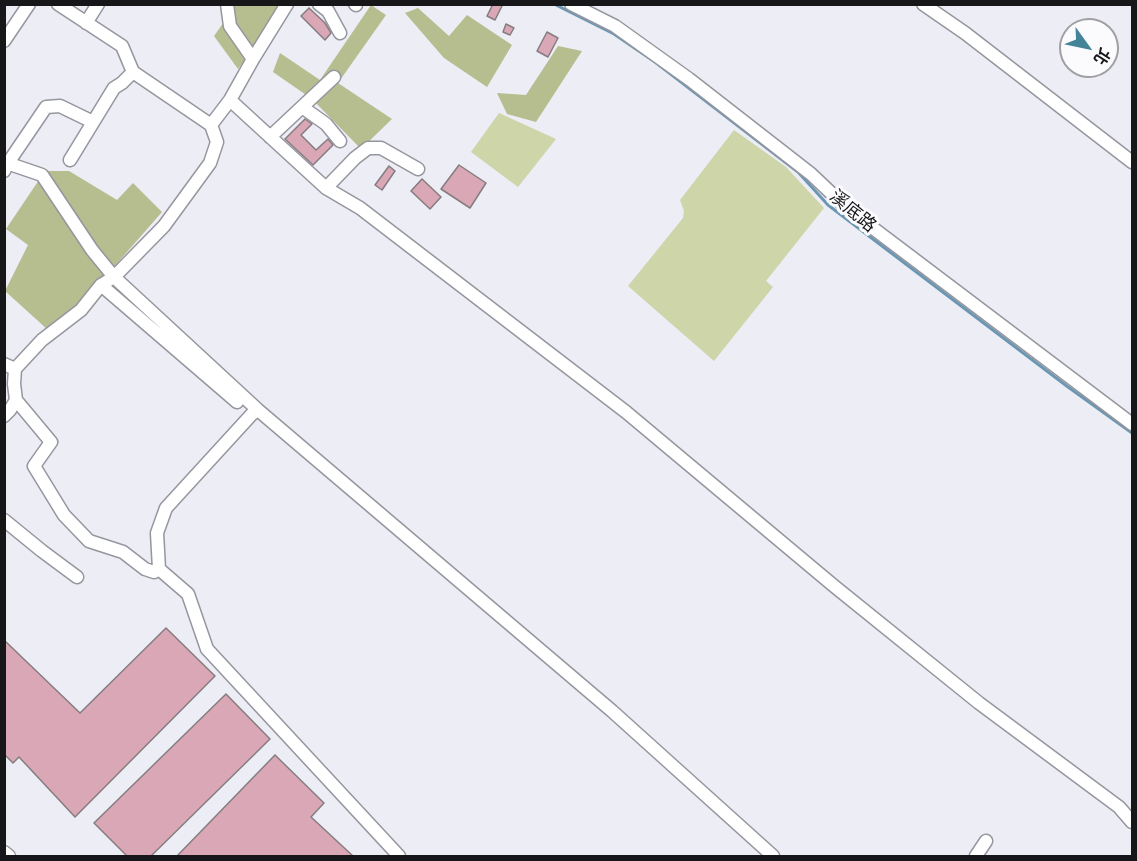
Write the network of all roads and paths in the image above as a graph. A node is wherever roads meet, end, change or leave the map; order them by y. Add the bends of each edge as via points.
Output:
1 (29, 4) edge
2 (58, 4) edge
3 (98, 4) edge
4 (227, 4) edge
5 (287, 4) edge
6 (571, 4) edge
7 (923, 4) edge
8 (327, 7) edge
9 (86, 23) junction
10 (340, 33) dead end
11 (4, 41) edge
12 (253, 59) junction
13 (133, 72) junction
14 (334, 77) dead end
15 (230, 100) junction
16 (302, 107) junction
17 (93, 122) junction
18 (211, 125) junction
19 (270, 137) junction
20 (340, 141) dead end
21 (70, 160) dead end
22 (1132, 162) edge
23 (6, 165) edge
24 (418, 169) dead end
25 (326, 188) junction
26 (114, 277) junction
27 (101, 285) junction
28 (10, 367) edge
29 (16, 400) junction
30 (255, 412) junction
31 (4, 416) edge
32 (1132, 424) edge
33 (4, 520) edge
34 (159, 569) junction
35 (77, 577) dead end
36 (1132, 822) edge
37 (986, 841) dead end
38 (4, 852) edge
39 (9, 856) edge
40 (399, 856) edge
41 (773, 856) edge
42 (976, 856) edge

1 - 11 street
2 - 9 street
3 - 9 street
4 - 12 street via 230,27
5 - 12 street
6 - 32 street, 溪底路 via 615,26 688,79 811,174 849,210
7 - 22 street
8 - 10 street
9 - 13 street via 122,46
12 - 15 street
13 - 17 street via 114,88
13 - 18 street
14 - 16 street
15 - 18 street
15 - 19 street
16 - 19 street
16 - 20 street via 326,124
17 - 21 street
17 - 23 street via 60,106 46,107
18 - 26 street via 217,142 210,163 164,226
19 - 25 street
23 - 26 street via 42,175
24 - 25 street via 381,148 368,148
25 - 36 street via 378,221 626,412 843,594 979,703 1119,807
26 - 27 street
26 - 30 street
27 - 28 street via 81,310
27 - 30 street
28 - 29 street
29 - 31 street
29 - 34 street via 51,442 34,466 64,515 89,541 123,552 145,569
30 - 34 street via 166,508 157,533
30 - 41 street via 612,711
33 - 35 street
34 - 40 street via 188,594 207,650
37 - 42 street
38 - 39 street

